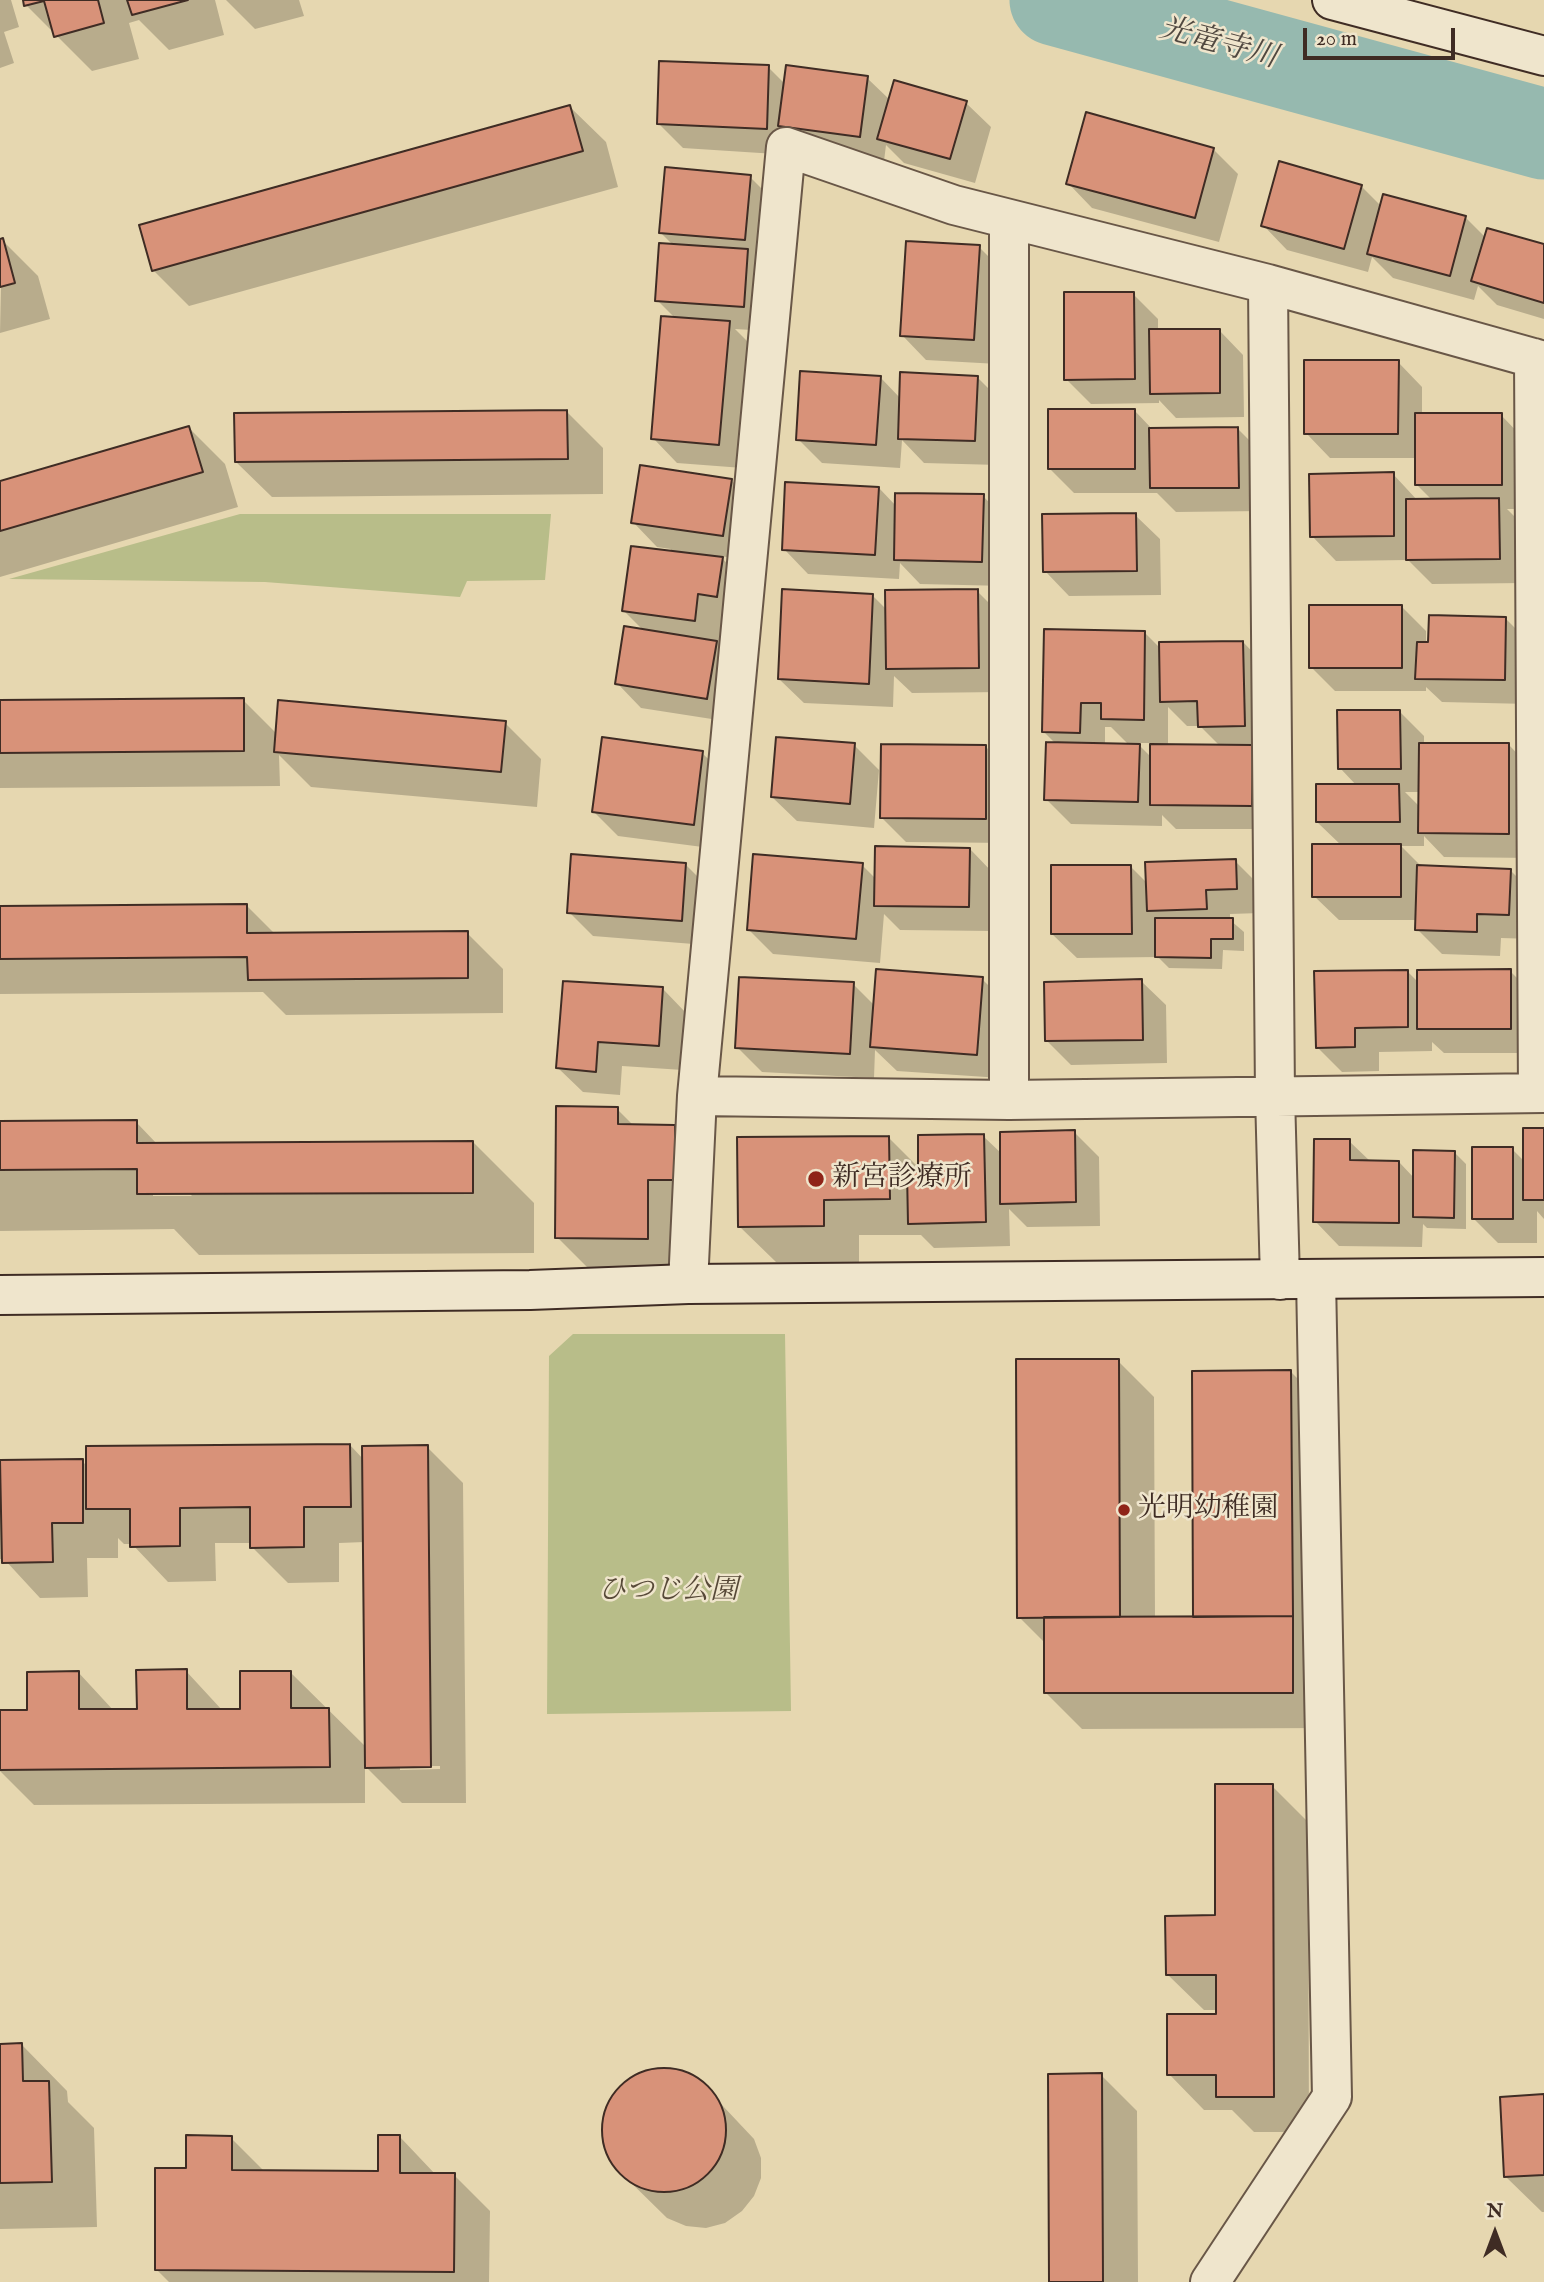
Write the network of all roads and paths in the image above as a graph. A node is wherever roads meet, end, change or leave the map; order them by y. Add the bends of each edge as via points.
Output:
1 (1332, 0) edge
2 (1544, 56) edge
3 (1009, 219) junction
4 (1268, 284) junction
5 (1539, 359) edge
6 (1541, 1093) edge
7 (1275, 1095) junction
8 (697, 1096) junction
9 (1009, 1100) junction
10 (1544, 1277) edge
11 (1298, 1279) junction
12 (688, 1284) junction
13 (0, 1295) edge
14 (1210, 2282) edge

1 - 2 street
3 - 4 street
3 - 8 street via 954,205 786,147
3 - 9 street
4 - 5 street
4 - 7 street
5 - 6 street
6 - 7 street
7 - 9 street
7 - 11 street
8 - 9 street
8 - 12 street
10 - 11 street
11 - 12 street
11 - 14 street via 1332,2096
12 - 13 street

